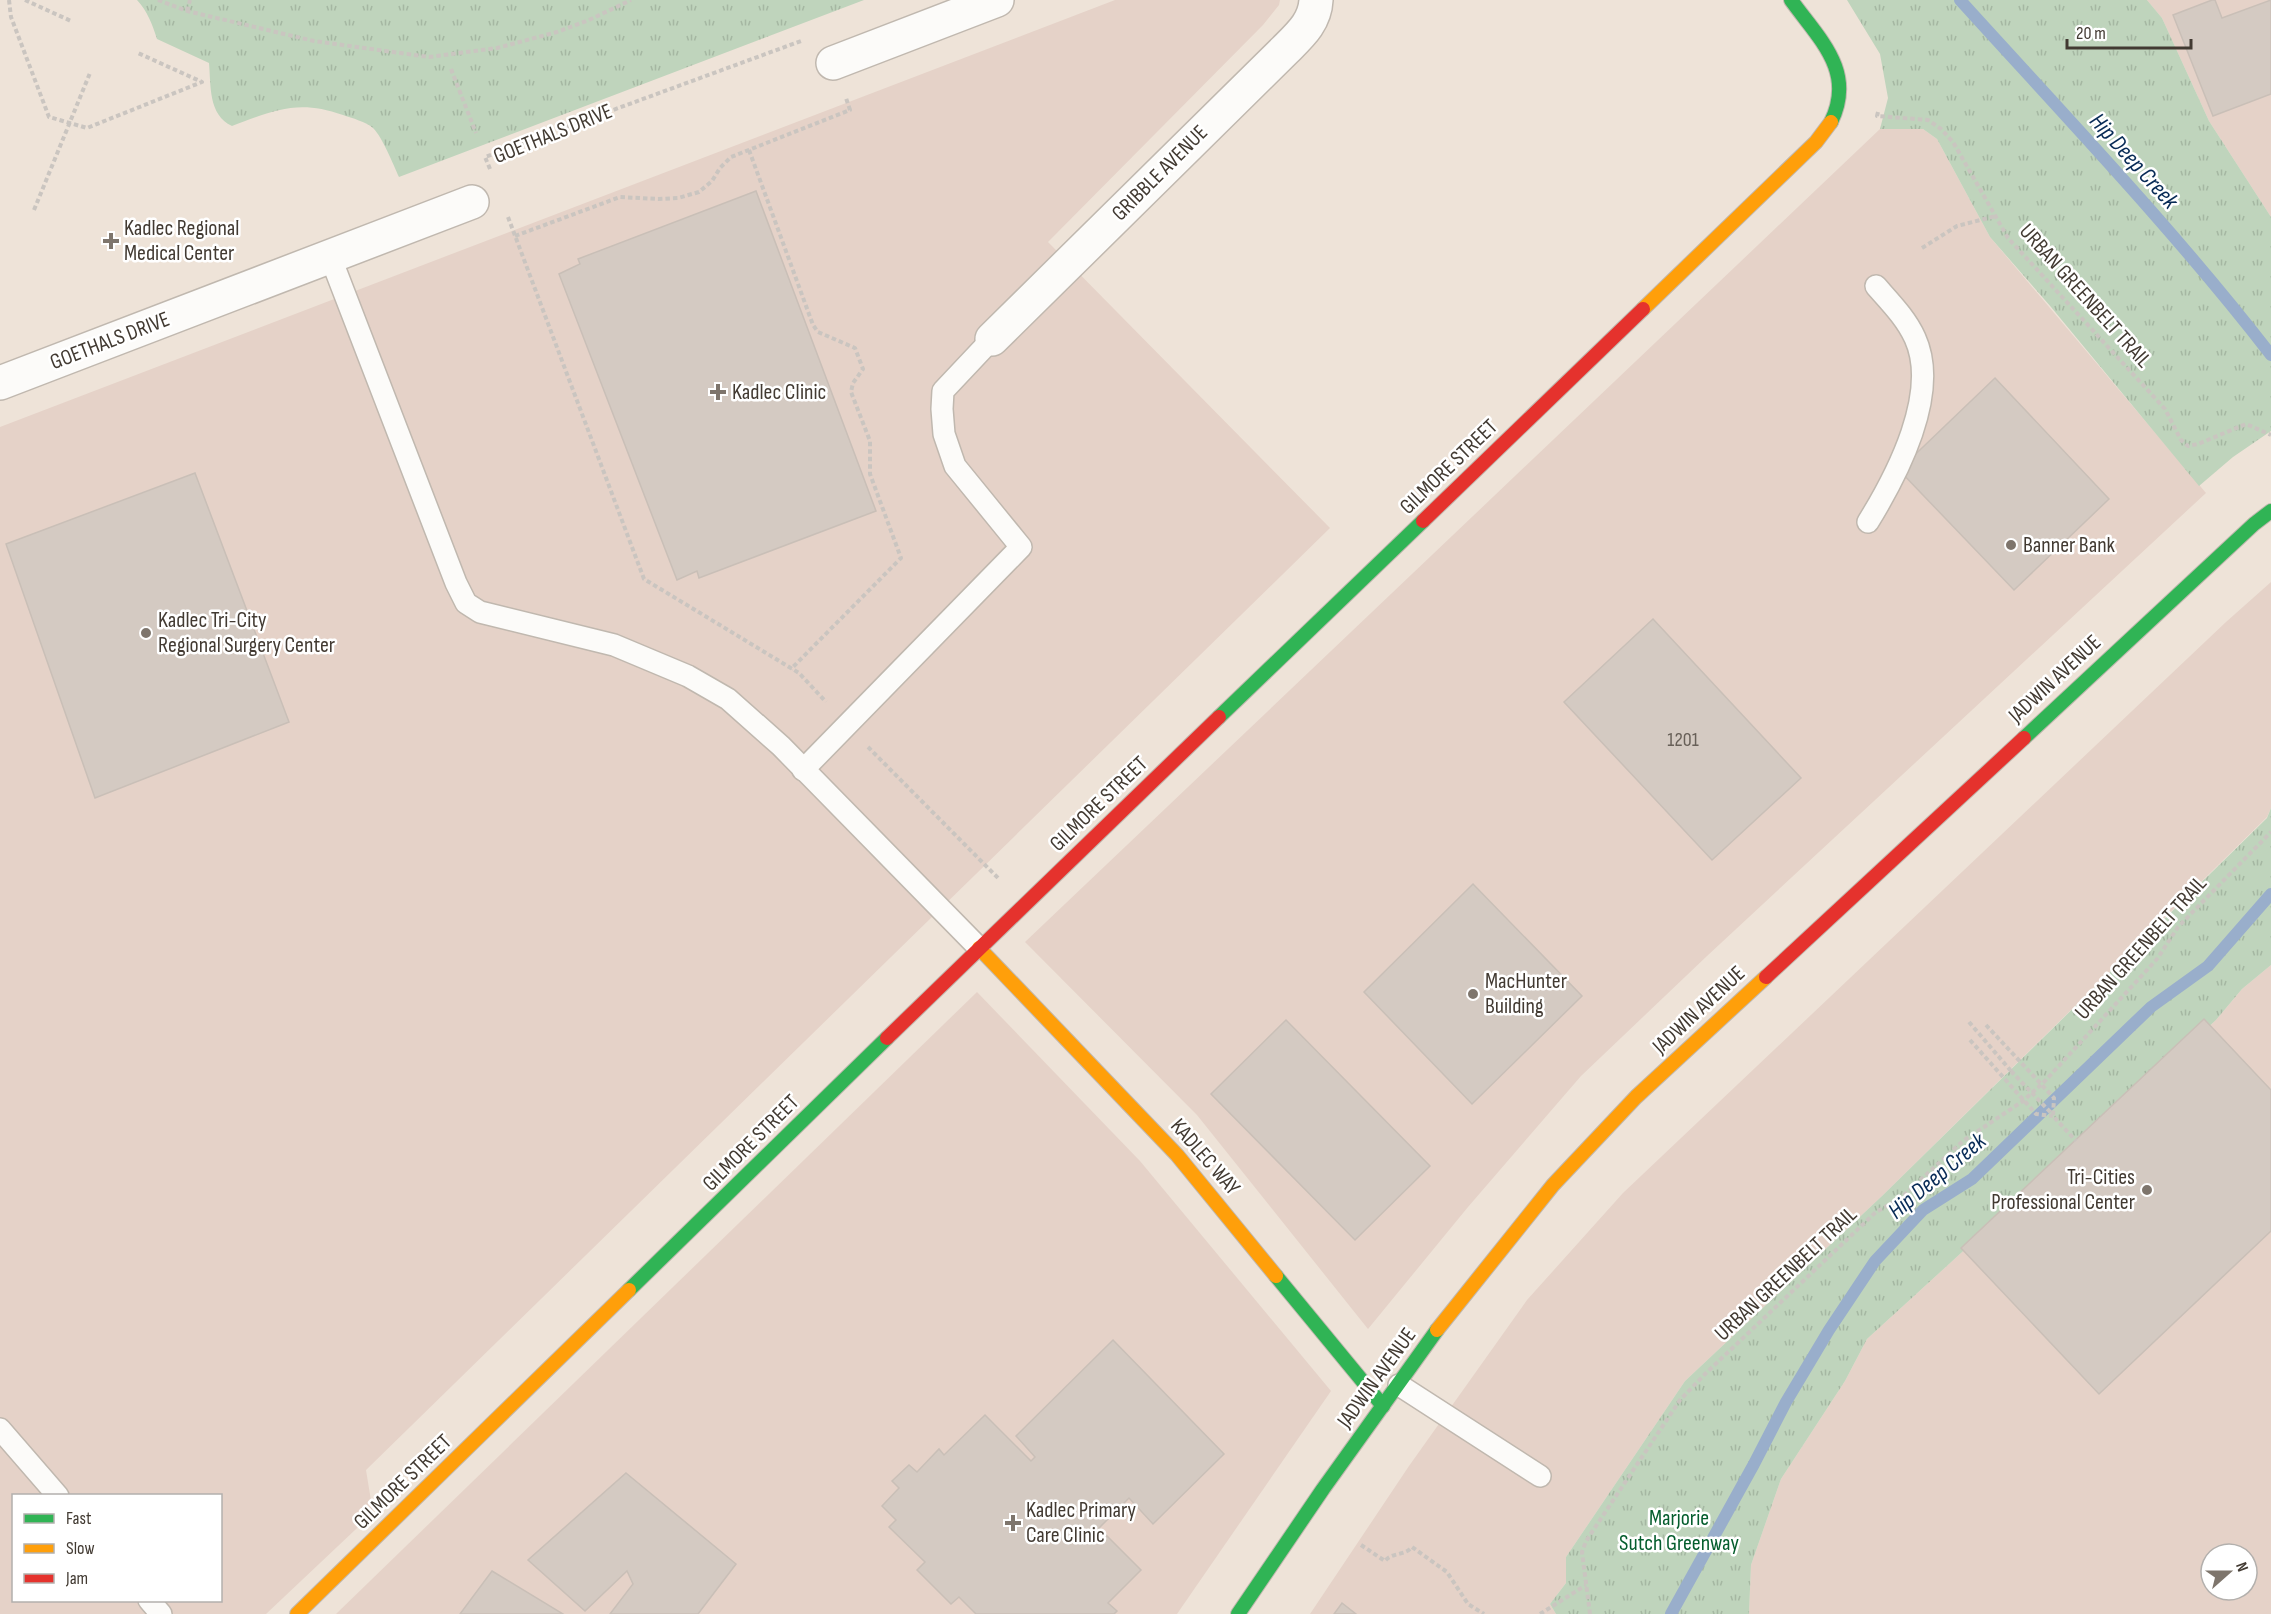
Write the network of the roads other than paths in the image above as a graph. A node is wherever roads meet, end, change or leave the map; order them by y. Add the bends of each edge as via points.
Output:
1 (997, 0) edge
2 (1316, 0) edge
3 (1791, 0) edge
4 (833, 63) road end
5 (485, 197) road end
6 (330, 256) junction
7 (1876, 286) dead end
8 (992, 339) joint
9 (0, 383) edge
10 (2271, 511) edge
11 (1868, 522) dead end
12 (803, 770) junction
13 (979, 948) junction
14 (1398, 1385) junction
15 (1383, 1406) junction
16 (0, 1429) edge
17 (1540, 1476) dead end
18 (56, 1494) edge
19 (151, 1602) edge
20 (160, 1614) edge
21 (297, 1614) edge
22 (1238, 1614) edge

1 - 4 street
2 - 8 street, GRIBBLE AVENUE via 1313,17 1292,43
3 - 13 street, GILMORE STREET via 1840,77 1840,104 1823,134
5 - 6 street, GOETHALS DRIVE
6 - 9 street, GOETHALS DRIVE
6 - 12 lane via 466,603 490,615 614,645 688,676 728,699
7 - 11 lane via 1916,339 1923,370 1919,410 1901,457
8 - 12 lane via 943,391 944,434 955,466 1021,546
10 - 14 street, JADWIN AVENUE via 1636,1097 1553,1185 1498,1251
12 - 13 lane
13 - 15 street, KADLEC WAY via 1177,1155
13 - 21 street, GILMORE STREET
14 - 15 street, JADWIN AVENUE
14 - 17 lane
15 - 22 street, JADWIN AVENUE
16 - 18 lane
19 - 20 lane

